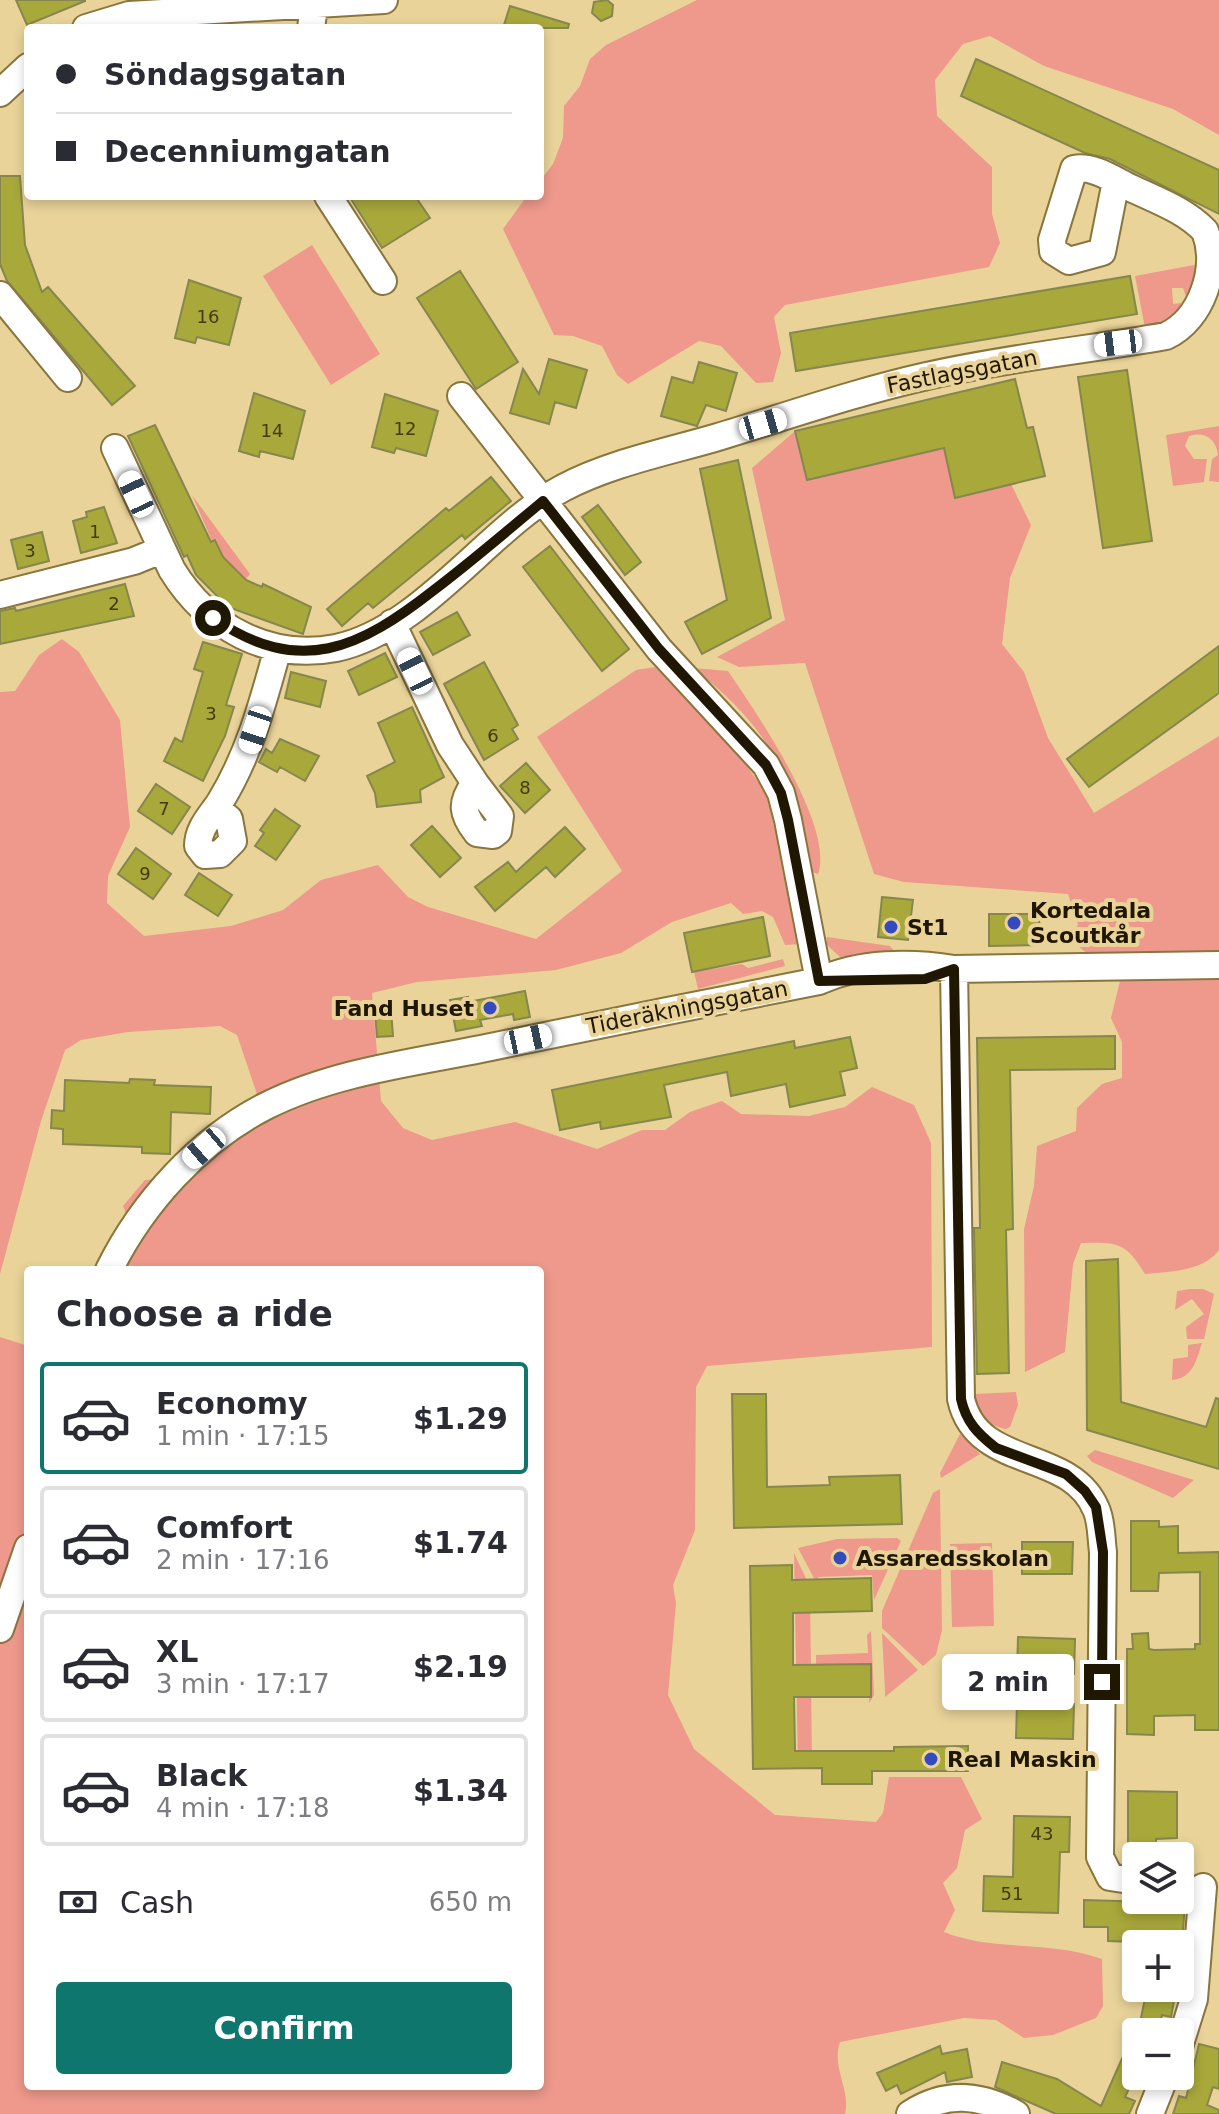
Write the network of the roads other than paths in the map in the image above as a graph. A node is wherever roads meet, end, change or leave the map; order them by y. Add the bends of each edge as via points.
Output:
1 (384, 0) edge
2 (313, 11) edge
3 (99, 24) edge
4 (24, 71) edge
5 (0, 93) edge
6 (1116, 181) dead end
7 (331, 200) edge
8 (383, 281) dead end
9 (0, 295) edge
10 (68, 378) dead end
11 (461, 396) dead end
12 (115, 448) dead end
13 (543, 501) junction
14 (161, 550) junction
15 (0, 595) edge
16 (392, 623) junction
17 (278, 648) junction
18 (475, 783) dead end
19 (216, 808) dead end
20 (1219, 965) edge
21 (954, 969) junction
22 (819, 981) junction
23 (112, 1266) edge
24 (24, 1560) edge
25 (0, 1629) edge
26 (1122, 1879) edge
27 (1201, 1886) edge
28 (1188, 2018) edge
29 (1159, 2090) edge
30 (910, 2114) edge
31 (1016, 2114) edge
32 (1150, 2114) edge

1 - 2 street
2 - 3 street via 129,15
4 - 5 street
6 - 13 street, Fastlagsgatan via 1185,214 1212,241 1217,268 1211,296 1177,331 891,384 593,475
7 - 8 street
9 - 10 street
11 - 13 street
12 - 14 street, Fastlagsgatan
13 - 16 street, Fastlagsgatan
13 - 22 street via 659,649 766,765 788,820
14 - 15 street
14 - 17 street, Fastlagsgatan via 183,587 213,618 232,632
16 - 17 street, Fastlagsgatan via 336,648
16 - 18 street via 450,745
17 - 19 street via 249,748
20 - 21 street, Tideräkningsgatan
21 - 22 street, Tideräkningsgatan via 902,965 841,971
21 - 26 street via 961,1399 967,1419 987,1441 1066,1474 1098,1513 1103,1552 1100,1857 1110,1877
22 - 23 street, Tideräkningsgatan via 438,1058 291,1095 232,1127 189,1162 148,1209
24 - 25 street
27 - 28 street via 1194,1999
29 - 32 street
30 - 31 street via 935,2101 962,2096

